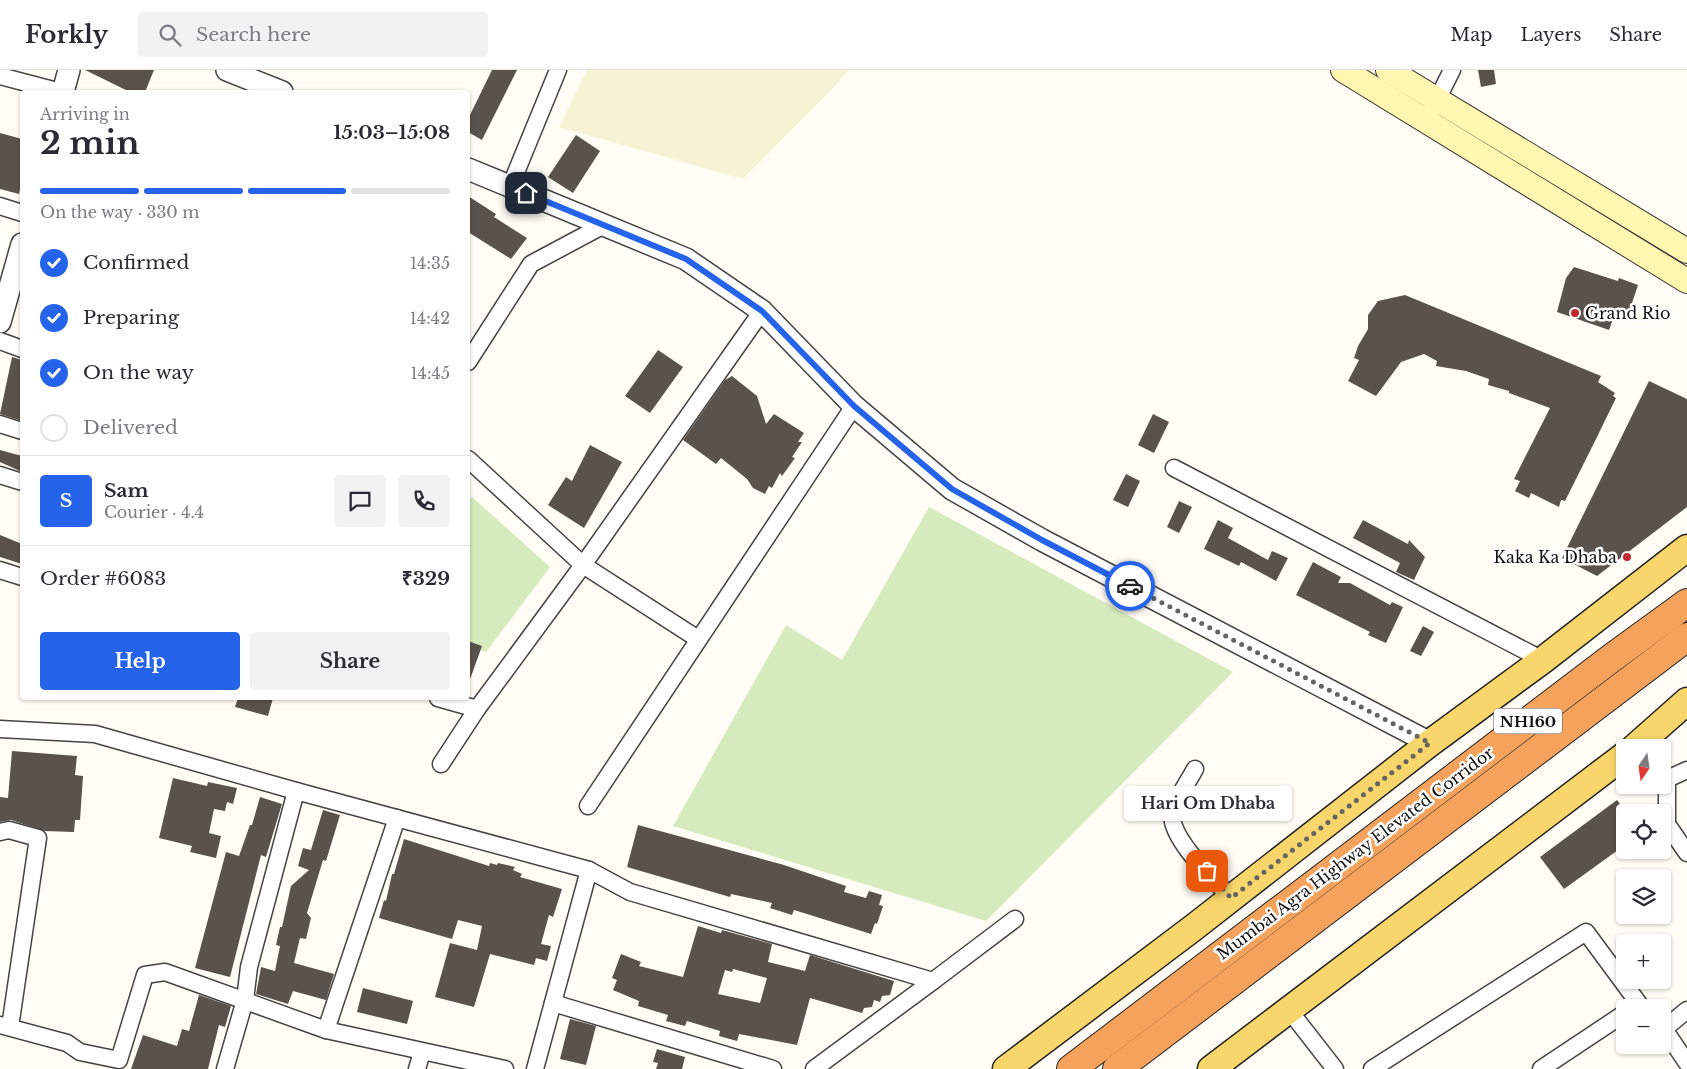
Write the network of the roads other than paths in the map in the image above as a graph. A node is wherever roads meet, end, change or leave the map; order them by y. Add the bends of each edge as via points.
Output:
1 (69, 70) edge
2 (227, 70) edge
3 (558, 70) edge
4 (1343, 70) edge
5 (1388, 70) edge
6 (1452, 70) edge
7 (0, 76) edge
8 (54, 90) edge
9 (63, 90) edge
10 (277, 90) edge
11 (1438, 99) junction
12 (1427, 120) junction
13 (470, 170) edge
14 (510, 187) junction
15 (0, 206) edge
16 (20, 212) edge
17 (604, 226) junction
18 (1687, 251) edge
19 (20, 255) edge
20 (1687, 280) edge
21 (762, 311) junction
22 (0, 322) edge
23 (0, 342) edge
24 (20, 348) edge
25 (470, 359) edge
26 (854, 406) junction
27 (0, 424) edge
28 (20, 430) edge
29 (470, 461) edge
30 (1174, 468) dead end
31 (0, 475) edge
32 (20, 481) edge
33 (1687, 548) edge
34 (582, 565) junction
35 (0, 570) edge
36 (20, 576) edge
37 (1687, 603) edge
38 (1687, 637) edge
39 (698, 638) junction
40 (1542, 660) junction
41 (445, 700) edge
42 (1687, 701) edge
43 (477, 709) junction
44 (0, 729) edge
45 (1644, 739) edge
46 (1430, 743) junction
47 (441, 764) dead end
48 (1616, 768) edge
49 (1195, 769) dead end
50 (1687, 770) edge
51 (1671, 776) edge
52 (296, 791) junction
53 (1666, 794) edge
54 (588, 806) dead end
55 (397, 818) junction
56 (0, 832) edge
57 (1687, 854) edge
58 (589, 870) junction
59 (1231, 898) junction
60 (1015, 919) dead end
61 (933, 982) junction
62 (1629, 999) edge
63 (245, 1000) junction
64 (553, 1003) junction
65 (1289, 1010) junction
66 (1687, 1010) edge
67 (1616, 1020) edge
68 (1671, 1022) edge
69 (5, 1026) edge
70 (326, 1030) junction
71 (1671, 1040) edge
72 (422, 1052) junction
73 (1687, 1063) edge
74 (225, 1069) edge
75 (417, 1069) edge
76 (505, 1069) edge
77 (535, 1069) edge
78 (773, 1069) edge
79 (814, 1069) edge
80 (1006, 1069) edge
81 (1071, 1069) edge
82 (1116, 1069) edge
83 (1212, 1069) edge
84 (1335, 1069) edge
85 (1372, 1069) edge
86 (1541, 1069) edge

1 - 9 street
2 - 10 street
3 - 14 street
4 - 12 main road
5 - 11 main road
6 - 11 street
7 - 8 street
11 - 12 street
11 - 18 main road
12 - 20 main road
13 - 14 street
14 - 17 street
15 - 16 street
17 - 21 street via 686,259
17 - 25 street via 531,264
19 - 22 street
21 - 26 street
21 - 34 street
23 - 24 street
26 - 39 street
26 - 46 street via 952,489 1042,540
27 - 28 street
29 - 34 street
30 - 40 street
31 - 32 street
33 - 40 main road
34 - 39 street
34 - 43 street
35 - 36 street
37 - 81 highway, Mumbai Agra Highway Elevated Corridor / NH160
38 - 82 highway, Mumbai Agra Highway Elevated Corridor / NH160
39 - 54 street
40 - 46 main road
41 - 43 street
42 - 45 main road
43 - 47 street
44 - 52 street via 94,734
46 - 59 main road
48 - 65 main road
49 - 59 street via 1173,811 1174,826 1182,843
50 - 51 street
52 - 55 street
52 - 63 street via 249,967
53 - 57 street via 1667,824
55 - 58 street
55 - 70 street
56 - 69 street via 10,830 38,838
58 - 61 street via 630,892
58 - 64 street
59 - 80 main road
60 - 61 street
61 - 79 street
62 - 85 street via 1586,932
63 - 69 street via 165,972 145,975 120,1060 80,1052 67,1043
63 - 70 street
63 - 74 street
64 - 77 street
64 - 78 street
65 - 83 main road
65 - 84 street
66 - 68 street
67 - 86 street
70 - 72 street
71 - 73 street
72 - 75 street
72 - 76 street

